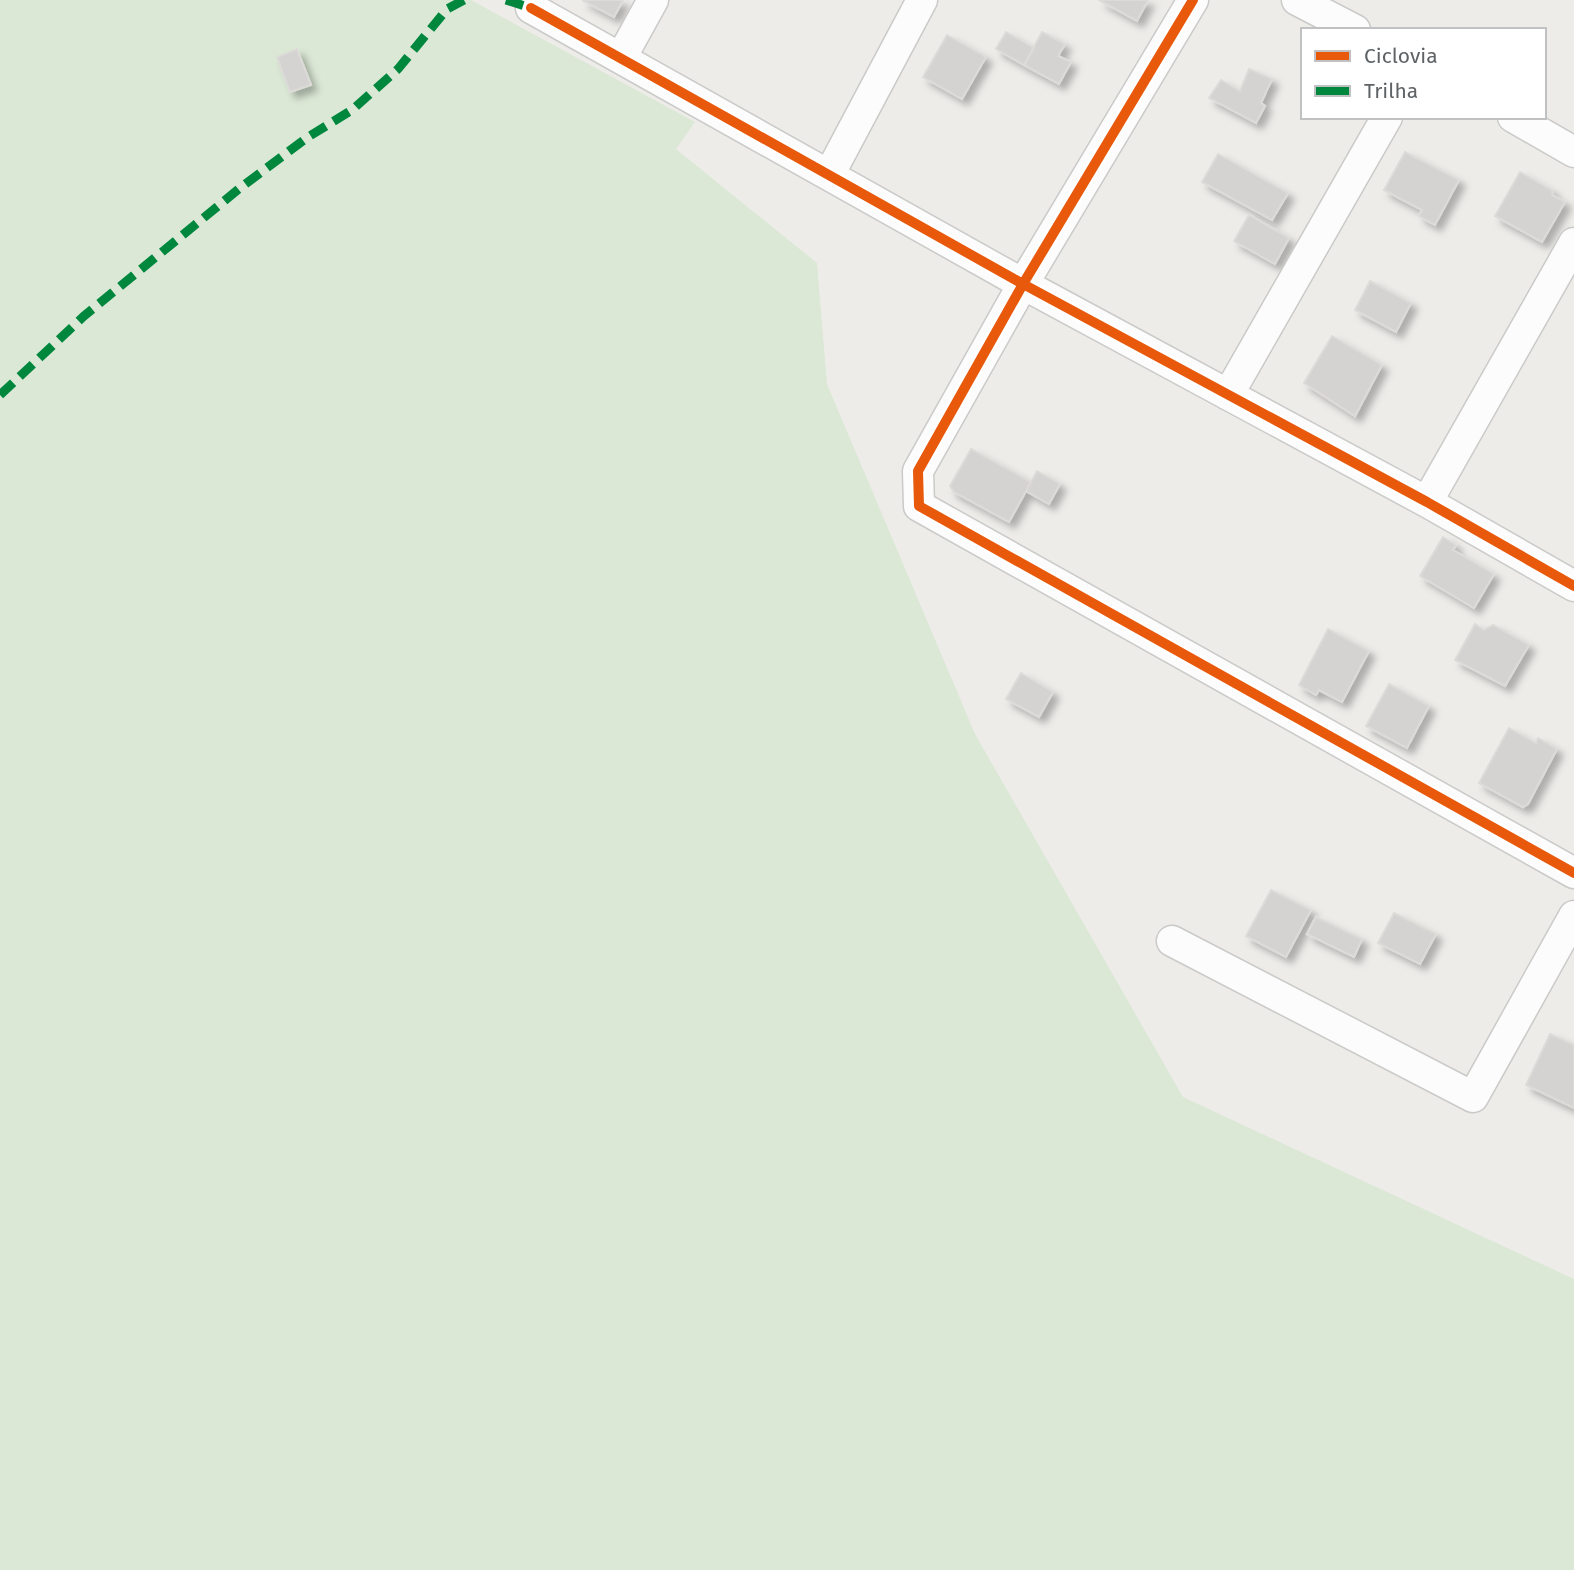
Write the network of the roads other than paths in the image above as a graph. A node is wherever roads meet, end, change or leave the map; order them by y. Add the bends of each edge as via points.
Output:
1 (653, 0) edge
2 (922, 0) edge
3 (1193, 0) edge
4 (1297, 0) edge
5 (531, 8) dead end
6 (1351, 28) edge
7 (621, 58) junction
8 (1386, 119) edge
9 (1516, 119) edge
10 (1574, 152) edge
11 (829, 175) junction
12 (1574, 243) edge
13 (1023, 284) junction
14 (1228, 395) junction
15 (1427, 502) junction
16 (1574, 586) edge
17 (1574, 873) edge
18 (1574, 916) edge
19 (1172, 941) dead end

1 - 7 street
2 - 11 street
3 - 13 street
4 - 6 street
5 - 7 street
7 - 11 street
8 - 14 street
9 - 10 street
11 - 13 street
12 - 15 street
13 - 14 street
13 - 17 street via 918,471 919,506
14 - 15 street
15 - 16 street
18 - 19 street via 1472,1097

